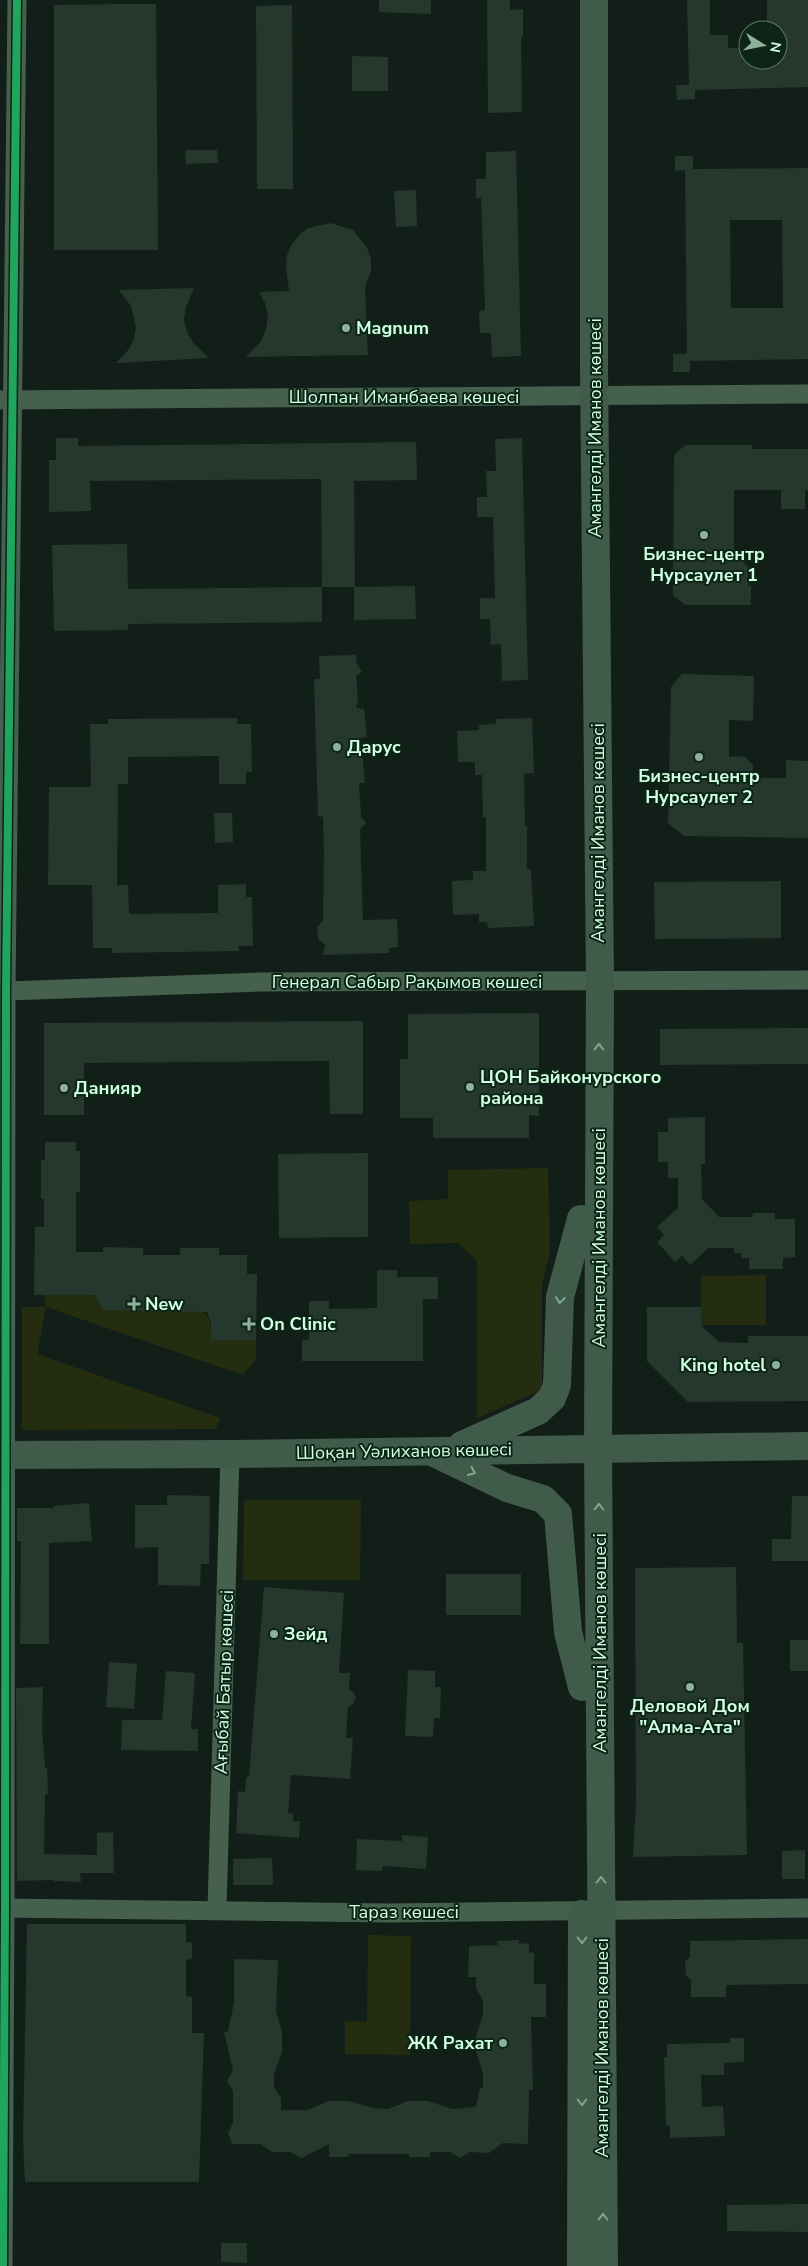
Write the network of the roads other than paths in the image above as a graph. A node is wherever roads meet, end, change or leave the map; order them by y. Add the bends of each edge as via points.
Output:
1 (18, 0) edge
2 (577, 0) edge
3 (594, 0) edge
4 (808, 394) edge
5 (585, 396) junction
6 (6, 400) edge
7 (808, 980) edge
8 (590, 982) junction
9 (6, 991) junction
10 (581, 1219) junction
11 (808, 1446) edge
12 (590, 1448) junction
13 (437, 1450) junction
14 (230, 1454) junction
15 (3, 1455) edge
16 (582, 1686) junction
17 (3, 1908) edge
18 (808, 1908) edge
19 (217, 1909) junction
20 (592, 1911) junction
21 (3, 2266) edge
22 (581, 2266) edge
23 (604, 2266) edge

1 - 6 street
2 - 5 main road, Амангелді Иманов көшесі
3 - 5 main road, Амангелді Иманов көшесі
4 - 5 street, Шолпан Иманбаева көшесі
5 - 6 street, Шолпан Иманбаева көшесі
5 - 8 main road, Амангелді Иманов көшесі
6 - 9 street
7 - 8 street, Генерал Сабыр Рақымов көшесі
8 - 9 street, Генерал Сабыр Рақымов көшесі via 260,982
8 - 10 main road, Амангелді Иманов көшесі
12 -> 8 main road, Амангелді Иманов көшесі
9 - 15 street
10 - 12 main road, Амангелді Иманов көшесі
10 -> 13 main road via 560,1297 557,1385 552,1398 538,1411 480,1438
11 - 12 main road, Шоқан Уәлиханов көшесі
12 - 13 main road, Шоқан Уәлиханов көшесі
12 - 16 main road, Амангелді Иманов көшесі
20 -> 12 main road, Амангелді Иманов көшесі
13 - 14 main road, Шоқан Уәлиханов көшесі
13 -> 16 main road via 507,1488 543,1499 558,1514 568,1632
14 - 15 main road, Шоқан Уәлиханов көшесі
14 - 19 street, Ағыбай Батыр көшесі
15 - 17 street
16 - 20 main road, Амангелді Иманов көшесі
17 - 19 street, Тараз көшесі
17 - 21 street
18 - 20 street, Тараз көшесі
19 - 20 street, Тараз көшесі via 390,1913
20 -> 22 main road, Амангелді Иманов көшесі
23 -> 20 main road, Амангелді Иманов көшесі

